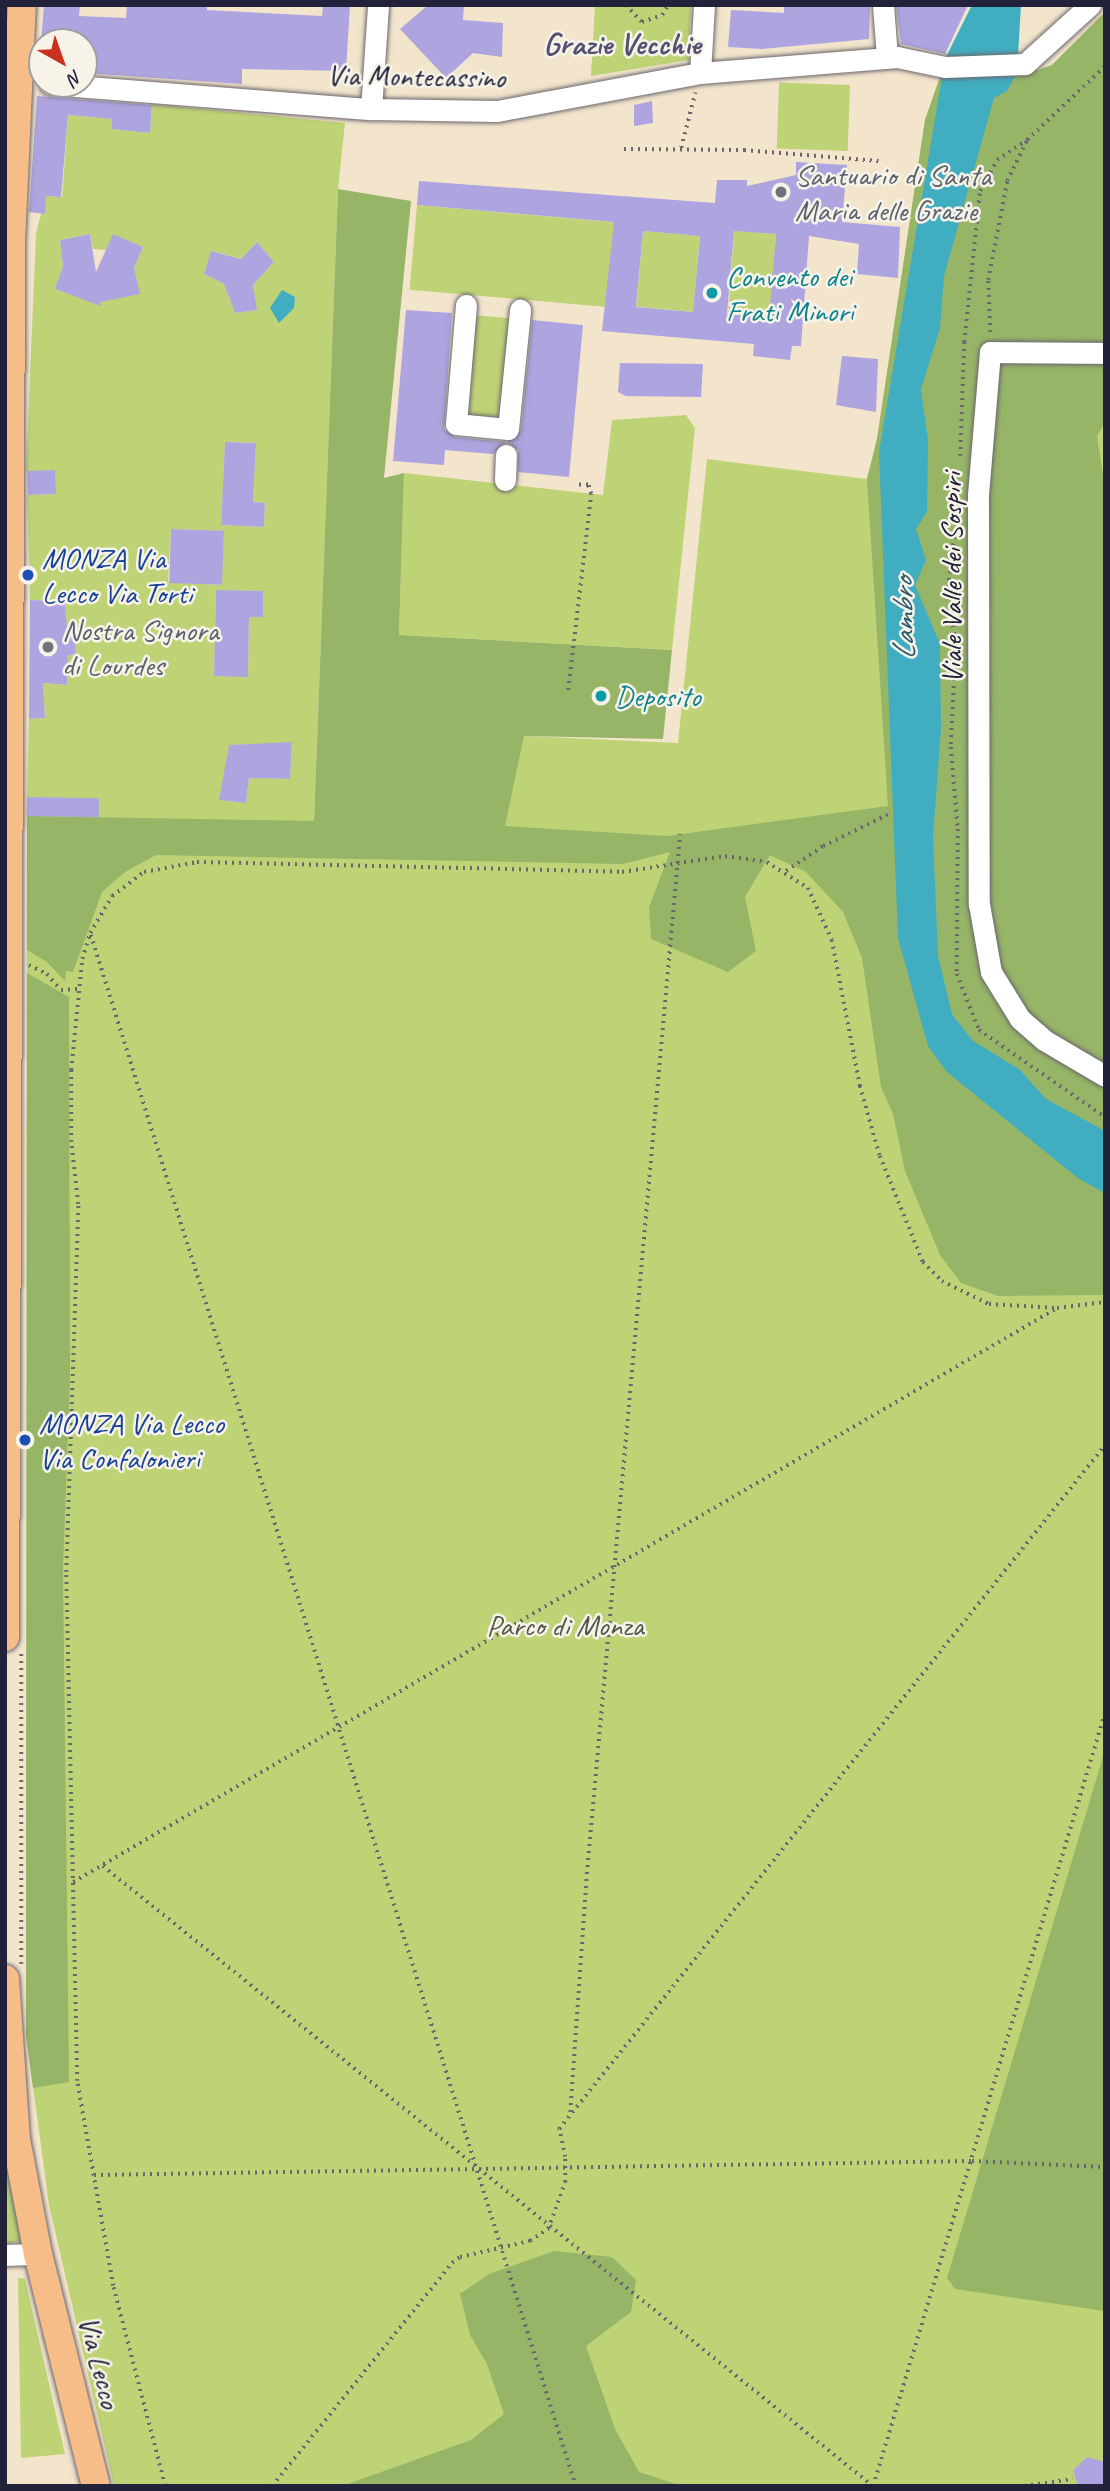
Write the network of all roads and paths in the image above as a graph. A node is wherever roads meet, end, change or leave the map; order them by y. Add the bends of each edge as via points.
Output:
1 (22, 5) edge
2 (378, 5) edge
3 (626, 5) edge
4 (668, 5) edge
5 (704, 5) edge
6 (883, 5) edge
7 (1090, 5) edge
8 (897, 57) junction
9 (28, 63) edge
10 (1105, 66) edge
11 (700, 73) junction
12 (98, 88) edge
13 (29, 98) edge
14 (371, 109) junction
15 (681, 148) junction
16 (624, 149) dead end
17 (878, 161) dead end
18 (466, 305) dead end
19 (520, 310) dead end
20 (990, 352) junction
21 (1105, 353) edge
22 (506, 455) dead end
23 (505, 480) dead end
24 (575, 485) dead end
25 (8, 506) edge
26 (568, 690) dead end
27 (891, 813) dead end
28 (680, 834) dead end
29 (677, 861) junction
30 (786, 871) junction
31 (7, 906) edge
32 (90, 933) junction
33 (7, 935) edge
34 (24, 976) dead end
35 (77, 989) junction
36 (1105, 1076) edge
37 (6, 1077) edge
38 (1105, 1302) edge
39 (1057, 1308) junction
40 (6, 1348) edge
41 (1105, 1445) edge
42 (6, 1563) edge
43 (614, 1566) junction
44 (13, 1641) edge
45 (1105, 1712) edge
46 (338, 1728) junction
47 (102, 1866) junction
48 (73, 1883) junction
49 (13, 1977) edge
50 (570, 2114) junction
51 (11, 2143) edge
52 (972, 2161) junction
53 (565, 2167) junction
54 (1105, 2167) edge
55 (476, 2168) junction
56 (94, 2175) junction
57 (548, 2229) junction
58 (502, 2250) junction
59 (38, 2254) junction
60 (5, 2255) edge
61 (1072, 2479) dead end
62 (96, 2486) edge
63 (165, 2486) edge
64 (272, 2486) edge
65 (576, 2486) edge
66 (873, 2486) edge
67 (1024, 2486) edge

1 - 9 main road
2 - 14 street
3 - 4 path via 642,22 662,15
5 - 11 street
6 - 8 street
7 - 8 street, Via Montecassino via 1038,56 1017,65 945,67
8 - 11 street, Via Montecassino
10 - 20 path via 1027,140 1007,181 988,279
11 - 14 street, Via Montecassino via 497,111
11 - 15 path
12 - 14 street, Via Montecassino
13 - 25 main road
15 - 16 path
15 - 17 path
18 - 19 street via 456,424 508,431
20 - 21 street
20 - 36 street, Viale Valle dei Sospiri via 978,496 979,904 991,972 1001,993 1044,1040
22 - 23 street
24 - 26 path via 588,485 591,494
25 - 31 main road
27 - 30 path via 823,846
28 - 29 path
29 - 30 path via 725,856 767,862
29 - 32 path via 622,872 178,864 129,880 112,896
29 - 43 path
30 - 39 path via 816,899 832,940 876,1144 903,1222 923,1262 942,1281 989,1304
31 - 33 main road
32 - 35 path
32 - 46 path
33 - 37 main road
34 - 35 path via 23,964 47,974 61,990
35 - 48 path via 71,1118 78,1204 66,1572
37 - 40 main road
38 - 39 path
39 - 43 path
40 - 42 main road
41 - 50 path
42 - 44 main road
43 - 46 path
43 - 50 path
44 - 49 path
45 - 52 path
46 - 47 path
46 - 55 path
47 - 48 path
47 - 55 path
48 - 56 path via 78,2081
49 - 51 main road, Via Lecco
50 - 53 path via 559,2129
51 - 59 main road, Via Lecco
52 - 53 path
52 - 54 path
52 - 66 path
53 - 55 path
53 - 57 path via 560,2206
55 - 56 path
55 - 57 path
55 - 58 path
56 - 63 path via 113,2286
57 - 58 path
57 - 66 path
58 - 64 path via 460,2257 452,2263
58 - 65 path
59 - 60 street
59 - 62 main road, Via Lecco
61 - 67 path

